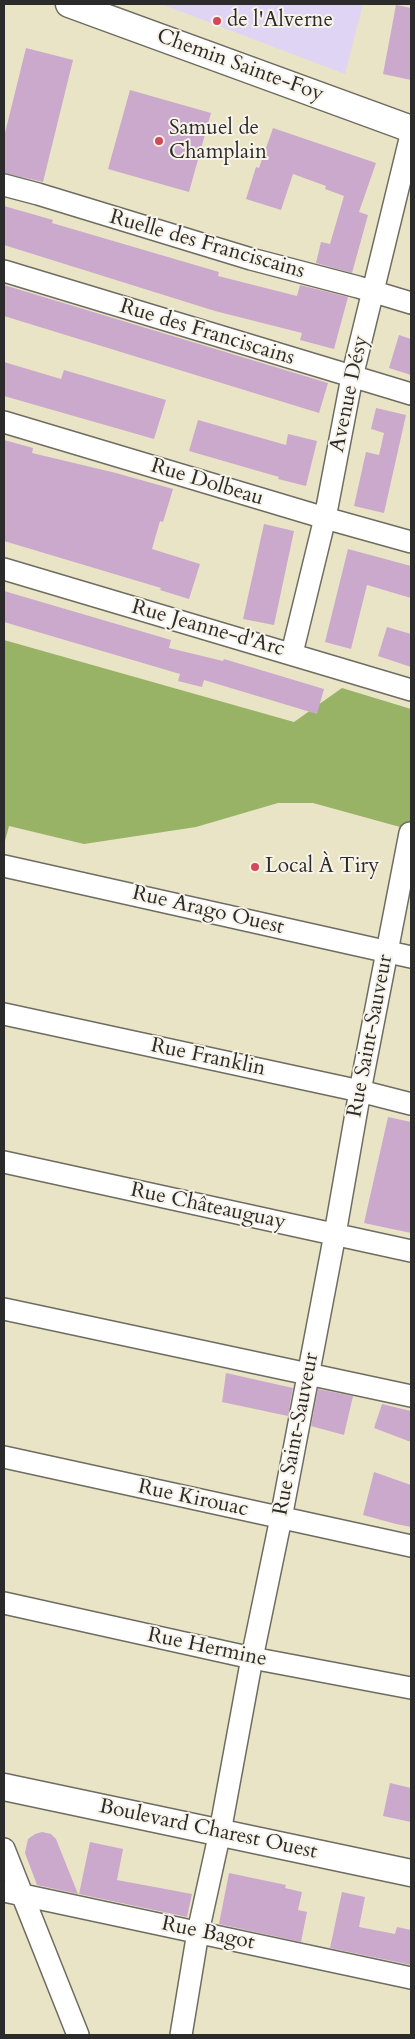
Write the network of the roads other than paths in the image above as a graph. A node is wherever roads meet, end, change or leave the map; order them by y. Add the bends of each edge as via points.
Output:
1 (69, 4) edge
2 (411, 129) edge
3 (411, 135) edge
4 (4, 185) edge
5 (4, 271) edge
6 (373, 292) junction
7 (411, 303) edge
8 (352, 377) junction
9 (411, 394) edge
10 (4, 422) edge
11 (325, 518) junction
12 (411, 542) edge
13 (4, 569) edge
14 (292, 653) junction
15 (411, 690) edge
16 (410, 833) edge
17 (4, 866) edge
18 (388, 951) junction
19 (411, 957) edge
20 (4, 1014) edge
21 (360, 1091) junction
22 (411, 1104) edge
23 (4, 1162) edge
24 (335, 1234) junction
25 (411, 1251) edge
26 (4, 1309) edge
27 (308, 1375) junction
28 (411, 1396) edge
29 (4, 1457) edge
30 (281, 1518) junction
31 (411, 1546) edge
32 (4, 1603) edge
33 (252, 1658) junction
34 (411, 1688) edge
35 (4, 1786) edge
36 (220, 1832) junction
37 (4, 1850) edge
38 (411, 1873) edge
39 (12, 1892) edge
40 (198, 1932) junction
41 (411, 1978) edge
42 (78, 2035) edge
43 (181, 2035) edge

1 - 2 main road, Chemin Sainte-Foy
3 - 6 street, Avenue Désy
4 - 6 street, Ruelle des Franciscains
5 - 8 street, Rue des Franciscains
6 - 7 street, Ruelle des Franciscains
6 - 8 street, Avenue Désy
8 - 9 street, Rue des Franciscains
8 - 11 street, Avenue Désy
10 - 11 street, Rue Dolbeau
11 - 12 street, Rue Dolbeau
11 - 14 street, Avenue Désy
13 - 14 street, Rue Jeanne-d'Arc
14 - 15 street, Rue Jeanne-d'Arc
16 - 18 street, Rue Saint-Sauveur
17 - 18 street, Rue Arago Ouest
18 - 19 street, Rue Arago Ouest
18 - 21 street, Rue Saint-Sauveur
20 - 21 street, Rue Franklin
21 - 22 street, Rue Franklin
21 - 24 street, Rue Saint-Sauveur
23 - 24 street, Rue Châteauguay
24 - 25 street, Rue Châteauguay
24 - 27 street, Rue Saint-Sauveur
26 - 27 street
27 - 28 street
27 - 30 street, Rue Saint-Sauveur
29 - 30 street, Rue Kirouac
30 - 31 street, Rue Kirouac
30 - 33 street, Rue Saint-Sauveur
32 - 33 street, Rue Hermine
33 - 34 street, Rue Hermine
33 - 36 street, Rue Saint-Sauveur
35 - 36 main road, Boulevard Charest Ouest
36 - 38 main road, Boulevard Charest Ouest
36 - 40 street, Rue Saint-Sauveur
37 - 39 street
39 - 40 street, Rue Bagot
39 - 42 street
40 - 41 street, Rue Bagot
40 - 43 street, Rue Saint-Sauveur

